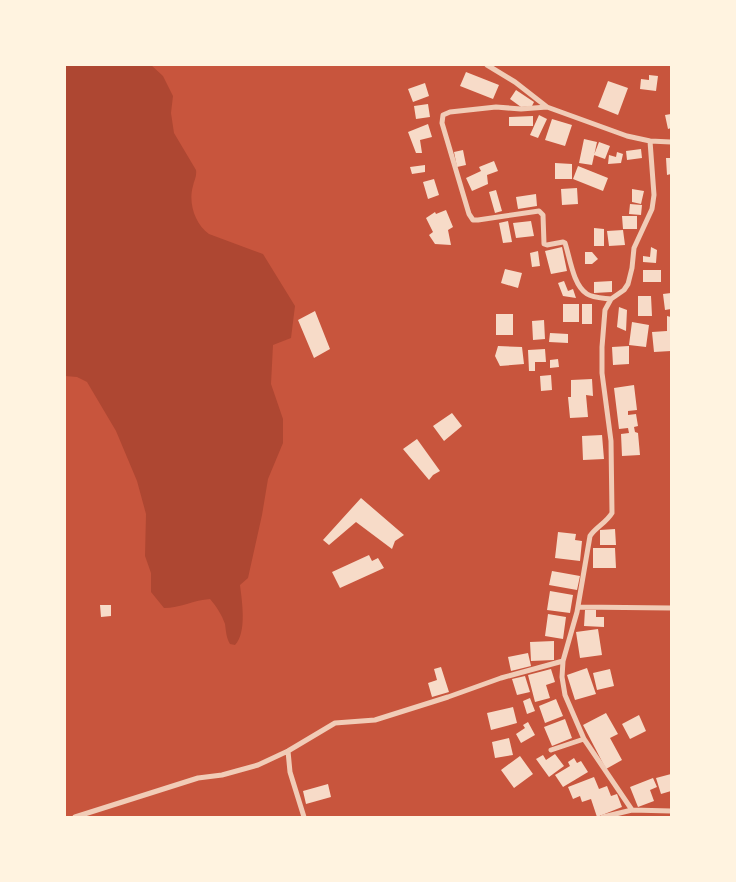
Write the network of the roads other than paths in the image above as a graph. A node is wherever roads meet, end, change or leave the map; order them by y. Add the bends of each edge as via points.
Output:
1 (487, 65) edge
2 (547, 106) junction
3 (650, 141) junction
4 (671, 142) edge
5 (611, 299) junction
6 (578, 607) junction
7 (671, 608) edge
8 (562, 661) junction
9 (584, 738) junction
10 (551, 750) dead end
11 (288, 751) junction
12 (632, 810) junction
13 (671, 811) edge
14 (75, 817) edge
15 (304, 817) edge
16 (603, 817) edge

1 - 2 street
2 - 3 street via 617,133
2 - 5 street via 496,107 444,115 442,123 469,214 478,220 539,211 544,215 544,244 565,243 582,289 589,296
3 - 4 street
3 - 5 street via 652,209 634,248 628,284
5 - 6 street via 605,310 602,372 611,441 612,513 590,536
6 - 7 street
6 - 8 street
8 - 9 street via 565,695
8 - 11 street via 375,720 335,723
9 - 10 street
9 - 12 street
11 - 14 street via 258,765 198,778
11 - 15 street via 290,772
12 - 13 street
12 - 16 street

